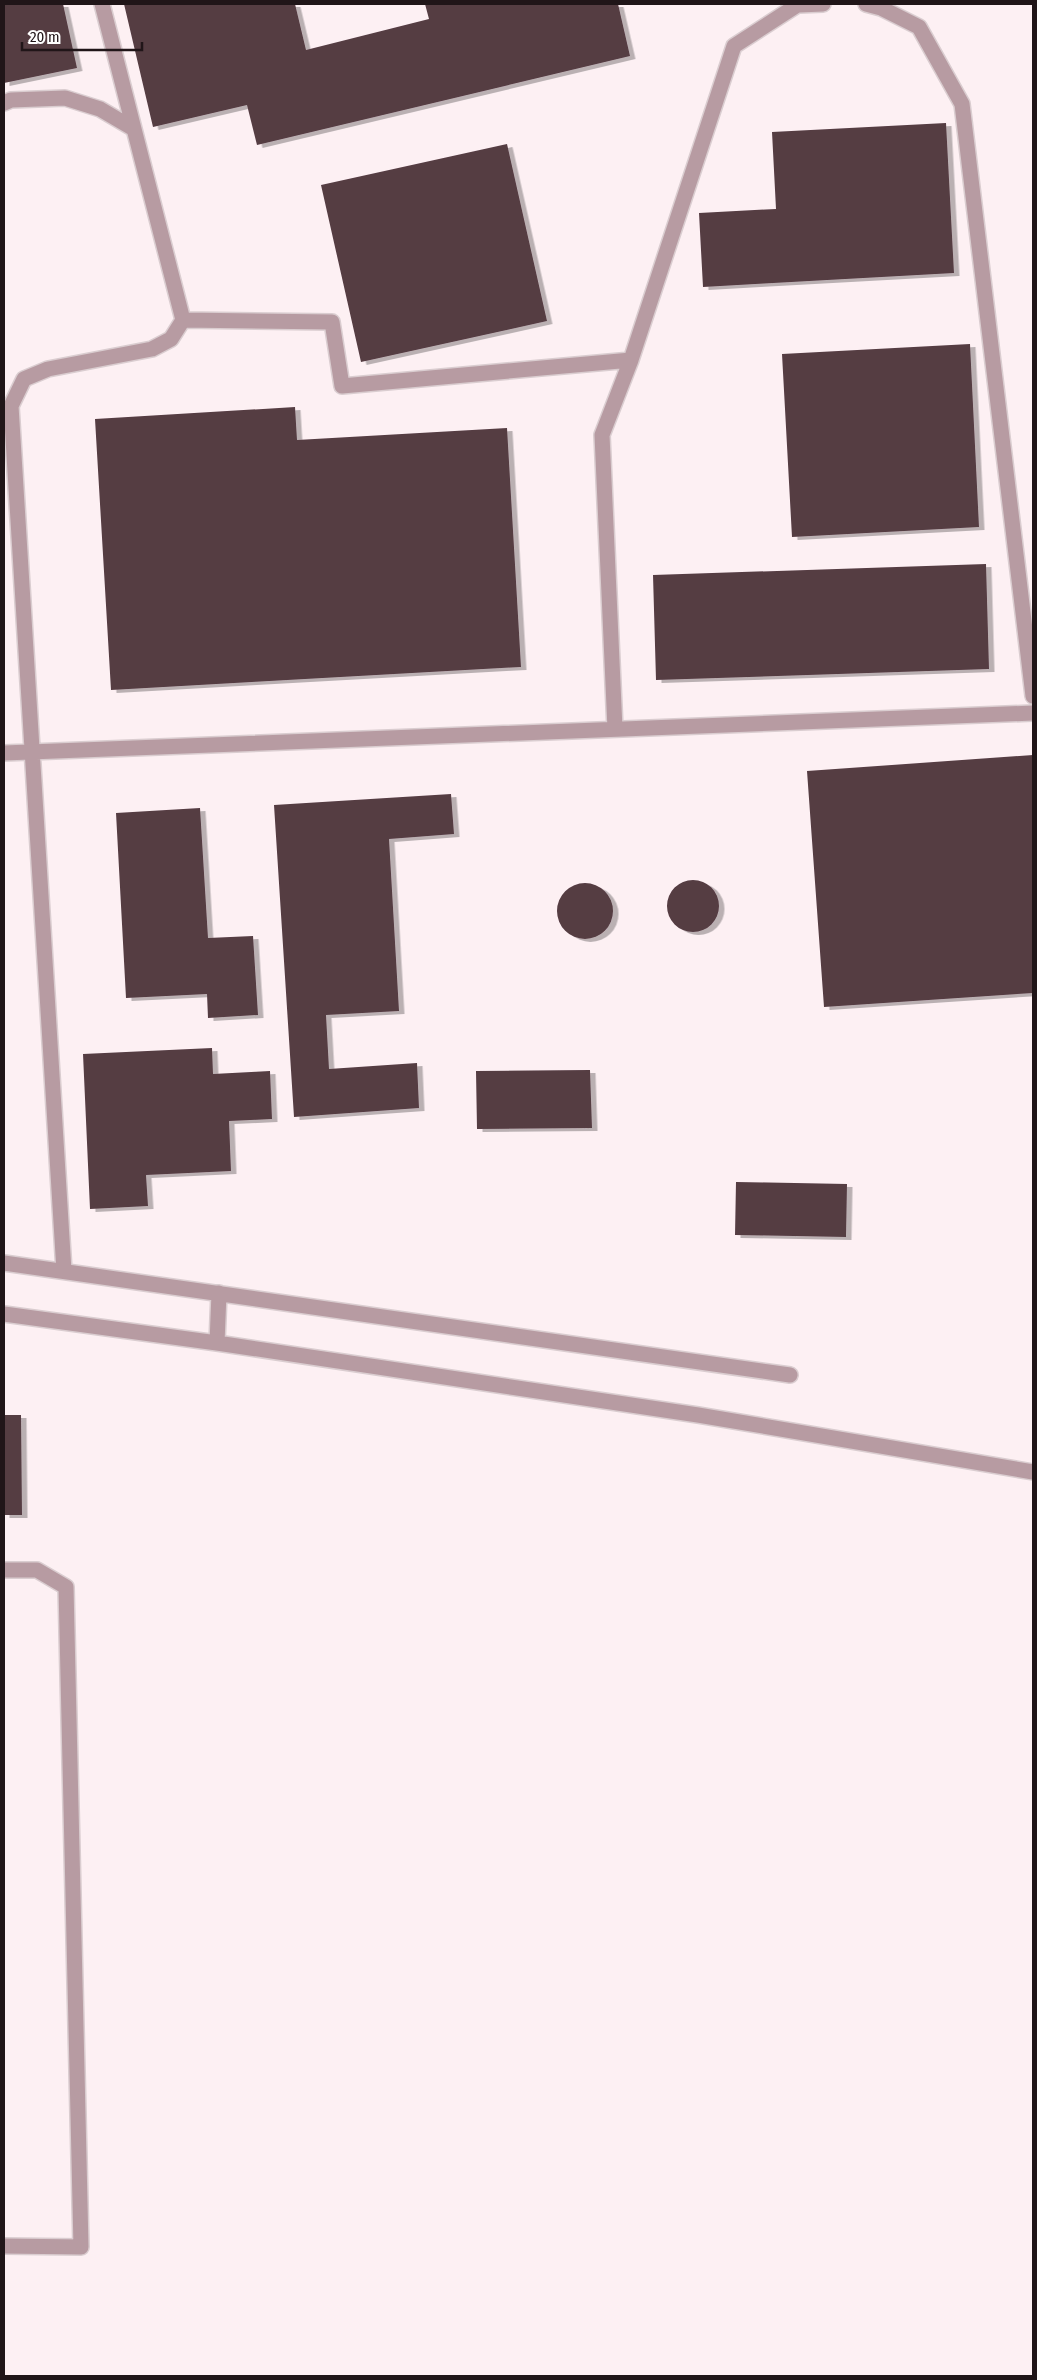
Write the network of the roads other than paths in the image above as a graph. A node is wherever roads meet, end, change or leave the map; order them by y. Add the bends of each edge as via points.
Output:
1 (102, 4) edge
2 (799, 4) edge
3 (823, 4) edge
4 (866, 4) edge
5 (4, 102) edge
6 (134, 129) junction
7 (184, 320) junction
8 (631, 360) junction
9 (1033, 696) edge
10 (1033, 713) edge
11 (614, 729) junction
12 (32, 752) junction
13 (4, 753) edge
14 (4, 1263) edge
15 (64, 1271) junction
16 (219, 1293) junction
17 (4, 1314) edge
18 (217, 1343) junction
19 (790, 1375) dead end
20 (1033, 1472) edge
21 (4, 1570) edge
22 (4, 2246) edge

1 - 6 lane
2 - 3 lane
2 - 8 lane via 734,46
4 - 9 lane via 918,27 962,104
5 - 6 lane via 65,98 100,109
6 - 7 lane
7 - 8 lane via 332,322 342,386
7 - 12 lane via 171,339 152,349 48,368 24,379 11,406
8 - 11 lane via 602,435
10 - 11 lane
11 - 12 lane
12 - 13 lane
12 - 15 lane
14 - 15 lane
15 - 16 lane
16 - 18 lane
16 - 19 lane
17 - 18 lane
18 - 20 lane via 698,1415
21 - 22 lane via 37,1570 66,1587 81,2247

